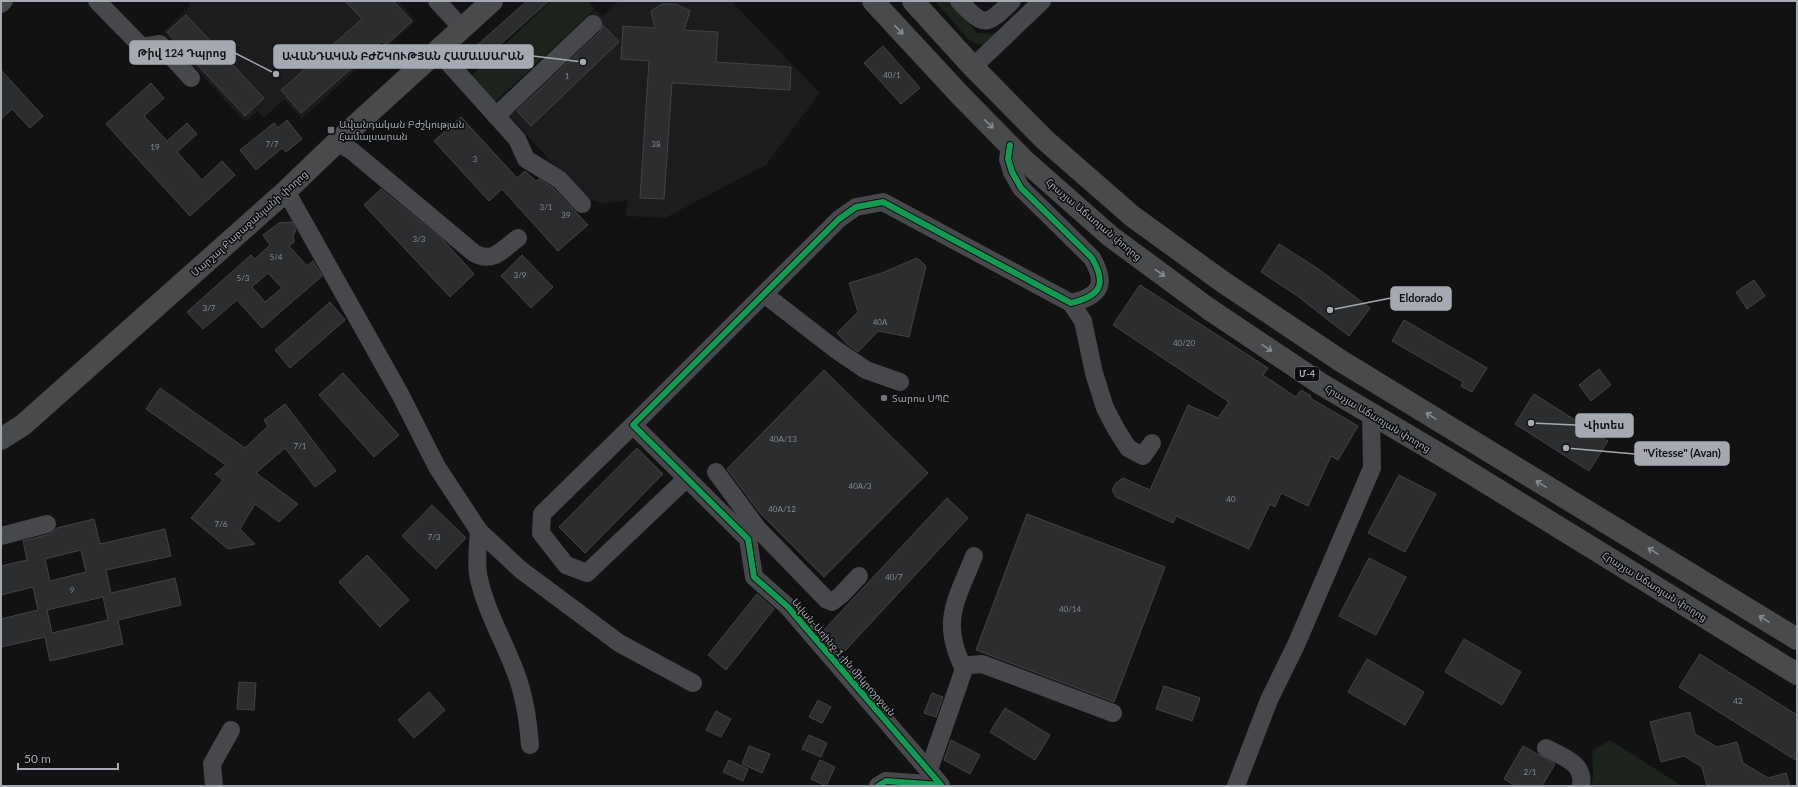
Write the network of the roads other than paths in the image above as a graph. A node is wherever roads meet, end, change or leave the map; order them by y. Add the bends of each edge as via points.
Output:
1 (4, 1) edge
2 (97, 1) edge
3 (437, 1) edge
4 (492, 1) edge
5 (873, 1) edge
6 (913, 1) edge
7 (959, 1) edge
8 (1012, 1) edge
9 (1042, 1) edge
10 (1, 4) edge
11 (592, 24) dead end
12 (462, 28) junction
13 (438, 50) junction
14 (974, 67) junction
15 (191, 78) dead end
16 (496, 116) junction
17 (337, 142) junction
18 (1010, 145) junction
19 (286, 191) junction
20 (582, 204) dead end
21 (518, 238) dead end
22 (764, 294) junction
23 (1071, 303) junction
24 (900, 382) dead end
25 (1371, 414) junction
26 (633, 426) junction
27 (1, 439) edge
28 (1152, 443) dead end
29 (716, 472) dead end
30 (687, 478) junction
31 (47, 524) dead end
32 (479, 531) junction
33 (753, 534) junction
34 (1, 536) edge
35 (974, 556) dead end
36 (859, 576) dead end
37 (1797, 639) edge
38 (964, 669) junction
39 (1797, 674) edge
40 (693, 683) dead end
41 (1112, 713) dead end
42 (231, 730) dead end
43 (530, 745) dead end
44 (1546, 748) dead end
45 (929, 770) junction
46 (943, 785) edge
47 (214, 786) edge
48 (878, 786) edge
49 (1236, 786) edge
50 (1581, 786) edge

1 - 10 street
2 - 15 street via 142,47 160,44
3 - 12 street
4 - 12 main road, Մարշալ Բաբաջանյանի փողոց
5 -> 18 main road, Հրաչյա Աճառյան փողոց / Մ-4
6 - 14 main road
7 - 8 street via 976,19 989,21
9 - 14 street
11 - 16 street
12 - 13 main road, Մարշալ Բաբաջանյանի փողոց
13 - 16 street
13 - 17 main road, Մարշալ Բաբաջանյանի փողոց
37 -> 14 main road via 1341,361 1223,282 1132,216 1046,140
16 - 20 street via 517,139 526,158 560,180
17 - 19 main road, Մարշալ Բաբաջանյանի փողոց
17 - 21 street via 352,151 474,253 487,258 494,256
18 - 23 street via 1008,160 1021,188 1092,258 1099,269 1100,286 1093,295
18 -> 25 main road, Հրաչյա Աճառյան փողոց / Մ-4 via 1110,236 1209,309 1321,384
19 - 27 main road, Մարշալ Բաբաջանյանի փողոց via 23,425
19 - 32 street via 400,394 436,467
22 - 23 street via 839,219 856,207 883,202
22 - 24 street via 866,370
22 - 26 street
23 - 28 street via 1083,321 1094,373 1105,408 1116,429 1128,448 1143,456
25 - 39 main road, Հրաչյա Աճառյան փողոց / Մ-4
25 - 49 street via 1372,468 1296,645 1269,700
26 - 30 street
26 - 30 street via 542,514 541,533 566,565 587,573
29 - 33 street
30 - 33 street
31 - 34 street
32 - 40 street via 521,570 619,643
32 - 43 street via 478,574 489,612 519,680 528,711
33 - 36 street via 832,602
33 - 45 street, Ավան-Առինջ 1-ին միկրոշրջան via 754,577 787,606
35 - 38 street via 952,613 950,629 952,642
38 - 41 street via 970,665 982,664
38 - 45 street
42 - 47 street via 212,764
44 - 50 street via 1575,764 1580,770
45 - 46 street, Ավան-Առինջ 1-ին միկրոշրջան
46 - 48 street, Ավան-Առինջ 1-ին միկրոշրջան via 886,781

